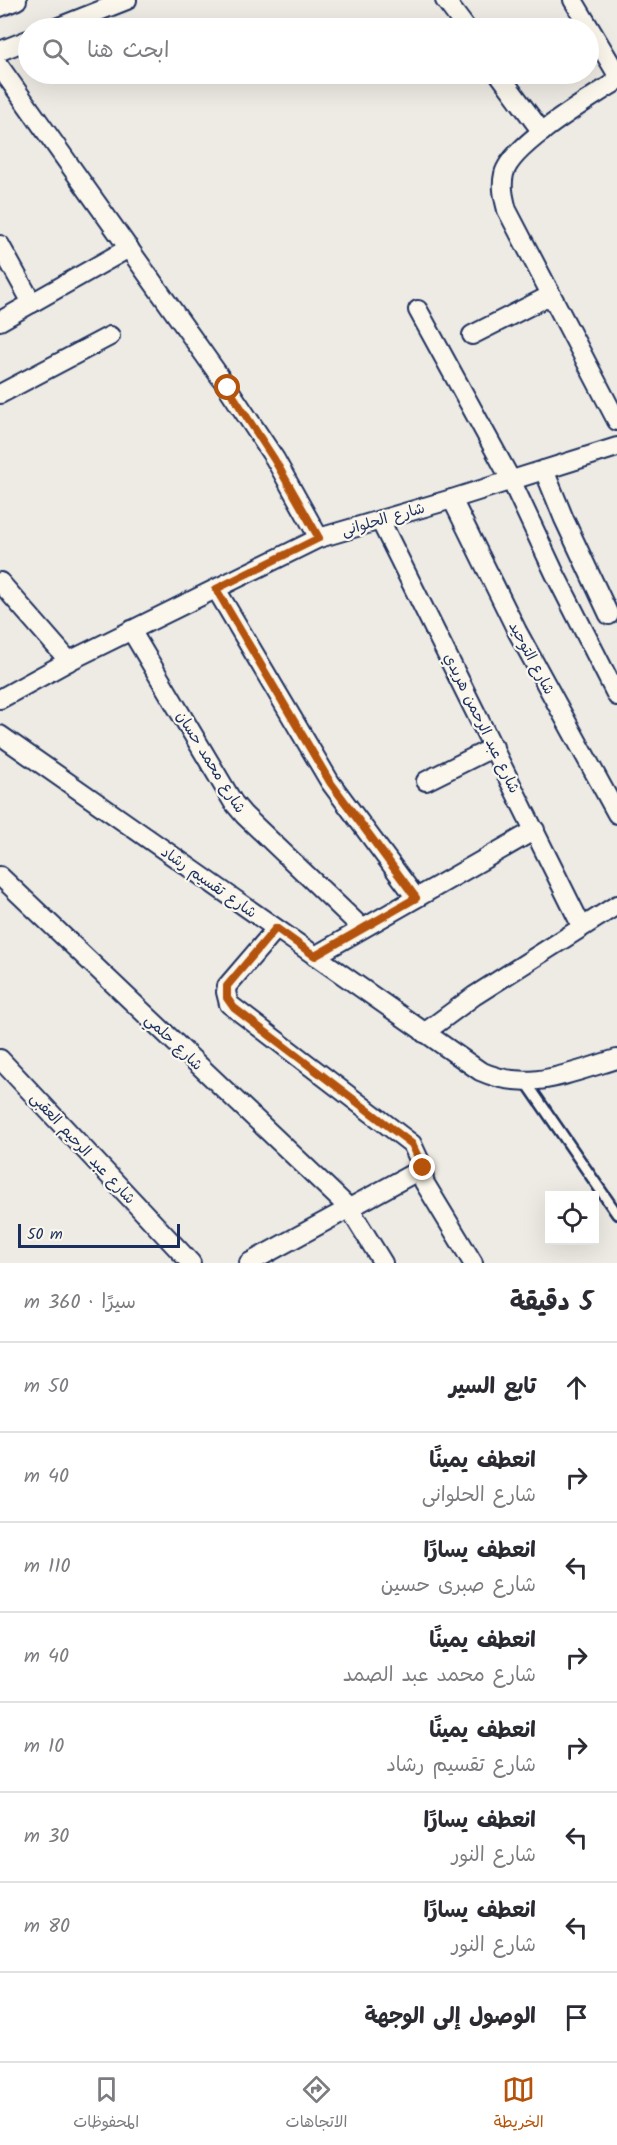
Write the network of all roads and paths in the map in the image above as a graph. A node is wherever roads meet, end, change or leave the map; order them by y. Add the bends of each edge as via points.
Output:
1 (16, 0) edge
2 (127, 0) edge
3 (445, 0) edge
4 (573, 0) edge
5 (0, 7) edge
6 (81, 18) edge
7 (458, 18) edge
8 (584, 18) edge
9 (18, 44) edge
10 (599, 44) edge
11 (0, 51) edge
12 (0, 67) edge
13 (617, 74) edge
14 (617, 81) edge
15 (506, 84) edge
16 (542, 132) junction
17 (0, 244) edge
18 (129, 248) junction
19 (551, 295) junction
20 (32, 303) junction
21 (417, 310) dead end
22 (0, 321) edge
23 (472, 335) dead end
24 (110, 336) dead end
25 (0, 394) edge
26 (617, 421) edge
27 (617, 447) edge
28 (544, 470) junction
29 (512, 480) junction
30 (452, 499) junction
31 (380, 520) junction
32 (319, 538) junction
33 (0, 582) edge
34 (216, 589) junction
35 (609, 615) dead end
36 (131, 630) junction
37 (69, 661) junction
38 (617, 696) edge
39 (0, 699) edge
40 (0, 735) edge
41 (494, 747) junction
42 (426, 781) dead end
43 (617, 814) edge
44 (535, 830) junction
45 (0, 876) edge
46 (416, 898) junction
47 (617, 905) edge
48 (582, 927) junction
49 (276, 928) junction
50 (362, 928) junction
51 (315, 956) junction
52 (424, 1033) junction
53 (0, 1059) edge
54 (617, 1059) edge
55 (526, 1082) junction
56 (423, 1168) junction
57 (349, 1208) junction
58 (617, 1214) edge
59 (260, 1260) edge
60 (191, 1263) edge
61 (383, 1263) edge
62 (473, 1263) edge

1 - 5 street
2 - 6 street
3 - 7 street
4 - 8 street
9 - 11 street
10 - 13 street
12 - 18 street
14 - 16 street
15 - 16 street
16 - 19 street via 520,149 504,171 502,191 507,210
17 - 20 street
18 - 20 street
18 - 32 street via 263,441
19 - 23 street
19 - 26 street
20 - 22 street
21 - 29 street
24 - 25 street
27 - 28 street, شارع الحلوانى
28 - 29 street, شارع الحلوانى
28 - 35 street
29 - 30 street, شارع الحلوانى
29 - 38 street
30 - 31 street, شارع الحلوانى
30 - 43 street, شارع التوحيد via 517,630
31 - 32 street, شارع الحلوانى
31 - 41 street, شارع عبد الرحمن هريدي
32 - 34 street, شارع الحلوانى
33 - 37 street
34 - 36 street, شارع الحلوانى
34 - 46 street via 330,782
36 - 37 street, شارع الحلوانى
36 - 50 street, شارع محمد حسان via 233,802
37 - 39 street, شارع الحلوانى
40 - 49 street, شارع تقسيم رشاد
41 - 42 street
41 - 44 street, شارع عبد الرحمن هريدي
44 - 46 street
44 - 48 street, شارع عبد الرحمن هريدي
45 - 57 street, شارع حلمي
46 - 50 street
47 - 48 street
48 - 52 street
49 - 51 street, شارع تقسيم رشاد
49 - 56 street via 227,986 229,1004 412,1144
50 - 51 street
51 - 52 street, شارع تقسيم رشاد
52 - 55 street, شارع تقسيم رشاد via 480,1071
53 - 60 street, شارع عبد الرحيم العقبى
54 - 55 street, شارع تقسيم رشاد
55 - 58 lane
56 - 57 street
56 - 62 street via 424,1182
57 - 59 street
57 - 61 street, شارع حلمي

